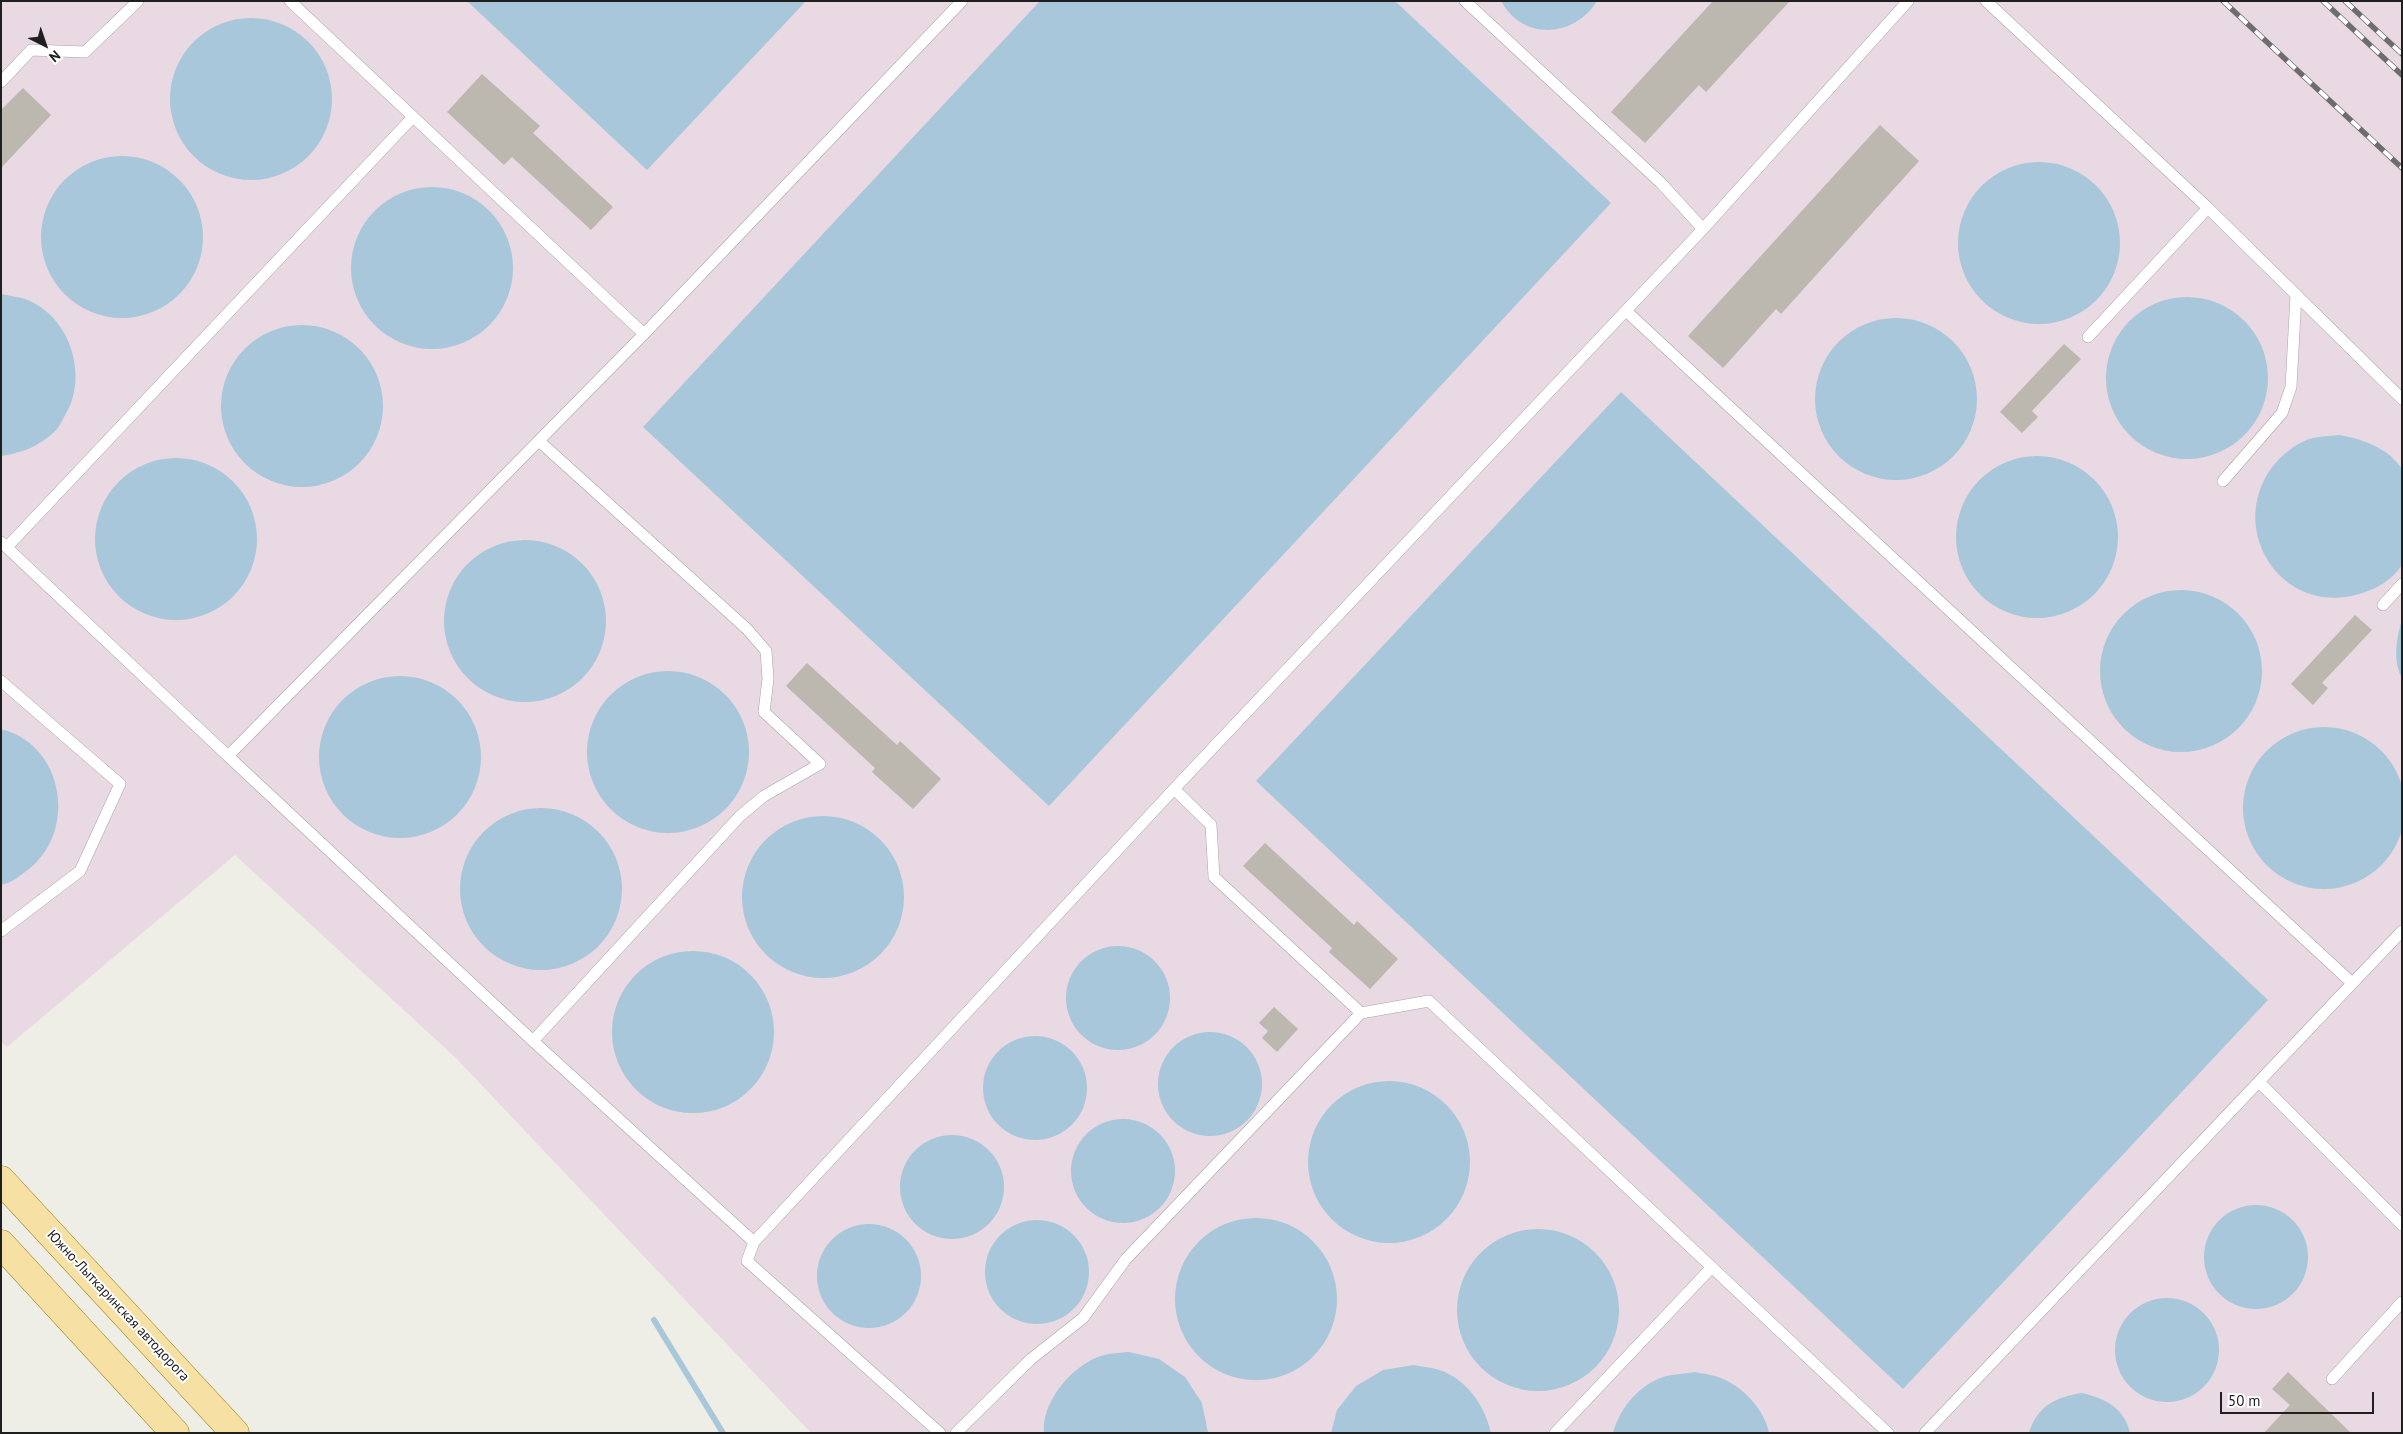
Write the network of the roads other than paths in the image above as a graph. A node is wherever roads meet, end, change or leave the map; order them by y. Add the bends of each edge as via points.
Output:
1 (138, 1) edge
2 (290, 1) edge
3 (962, 1) edge
4 (1465, 1) edge
5 (1908, 1) edge
6 (1986, 1) edge
7 (1, 82) edge
8 (413, 117) junction
9 (2208, 208) junction
10 (1703, 229) junction
11 (2296, 295) junction
12 (1626, 310) junction
13 (644, 334) junction
14 (2088, 338) dead end
15 (2402, 399) edge
16 (539, 441) junction
17 (2223, 481) dead end
18 (4, 545) edge
19 (2402, 584) edge
20 (2383, 605) dead end
21 (1, 681) edge
22 (228, 756) junction
23 (1174, 789) junction
24 (1, 931) edge
25 (2402, 931) edge
26 (2352, 983) junction
27 (1361, 1013) junction
28 (533, 1041) junction
29 (2259, 1082) junction
30 (1, 1180) edge
31 (2402, 1225) edge
32 (754, 1242) junction
33 (1, 1244) edge
34 (1712, 1267) junction
35 (2402, 1302) edge
36 (2332, 1379) dead end
37 (175, 1433) edge
38 (235, 1433) edge
39 (940, 1433) edge
40 (956, 1433) edge
41 (1555, 1433) edge
42 (1888, 1433) edge
43 (1925, 1433) edge

1 - 7 lane via 85,52 31,50
2 - 8 lane
3 - 13 lane
4 - 10 lane via 1661,184
5 - 10 lane
6 - 9 lane
8 - 13 lane
8 - 18 lane
9 - 11 lane
9 - 14 lane
10 - 12 lane
11 - 15 lane
11 - 17 lane via 2291,387 2282,413
12 - 23 lane
12 - 26 lane
13 - 16 lane
16 - 22 lane
16 - 28 lane via 754,636 766,651 768,679 764,712 820,764 764,796 740,816
18 - 22 lane
19 - 20 lane
21 - 24 lane via 120,784 80,871
22 - 28 lane
23 - 27 lane via 1211,825 1214,877
23 - 32 lane
25 - 26 lane
26 - 29 lane
27 - 34 lane via 1429,1001
27 - 40 lane via 1126,1260 1083,1318 1031,1359
28 - 32 lane
29 - 31 lane
29 - 43 lane
30 - 38 main road, Южно-Лыткаринская автодорога
32 - 39 lane via 747,1261
33 - 37 main road
34 - 41 lane
34 - 42 lane
35 - 36 lane

